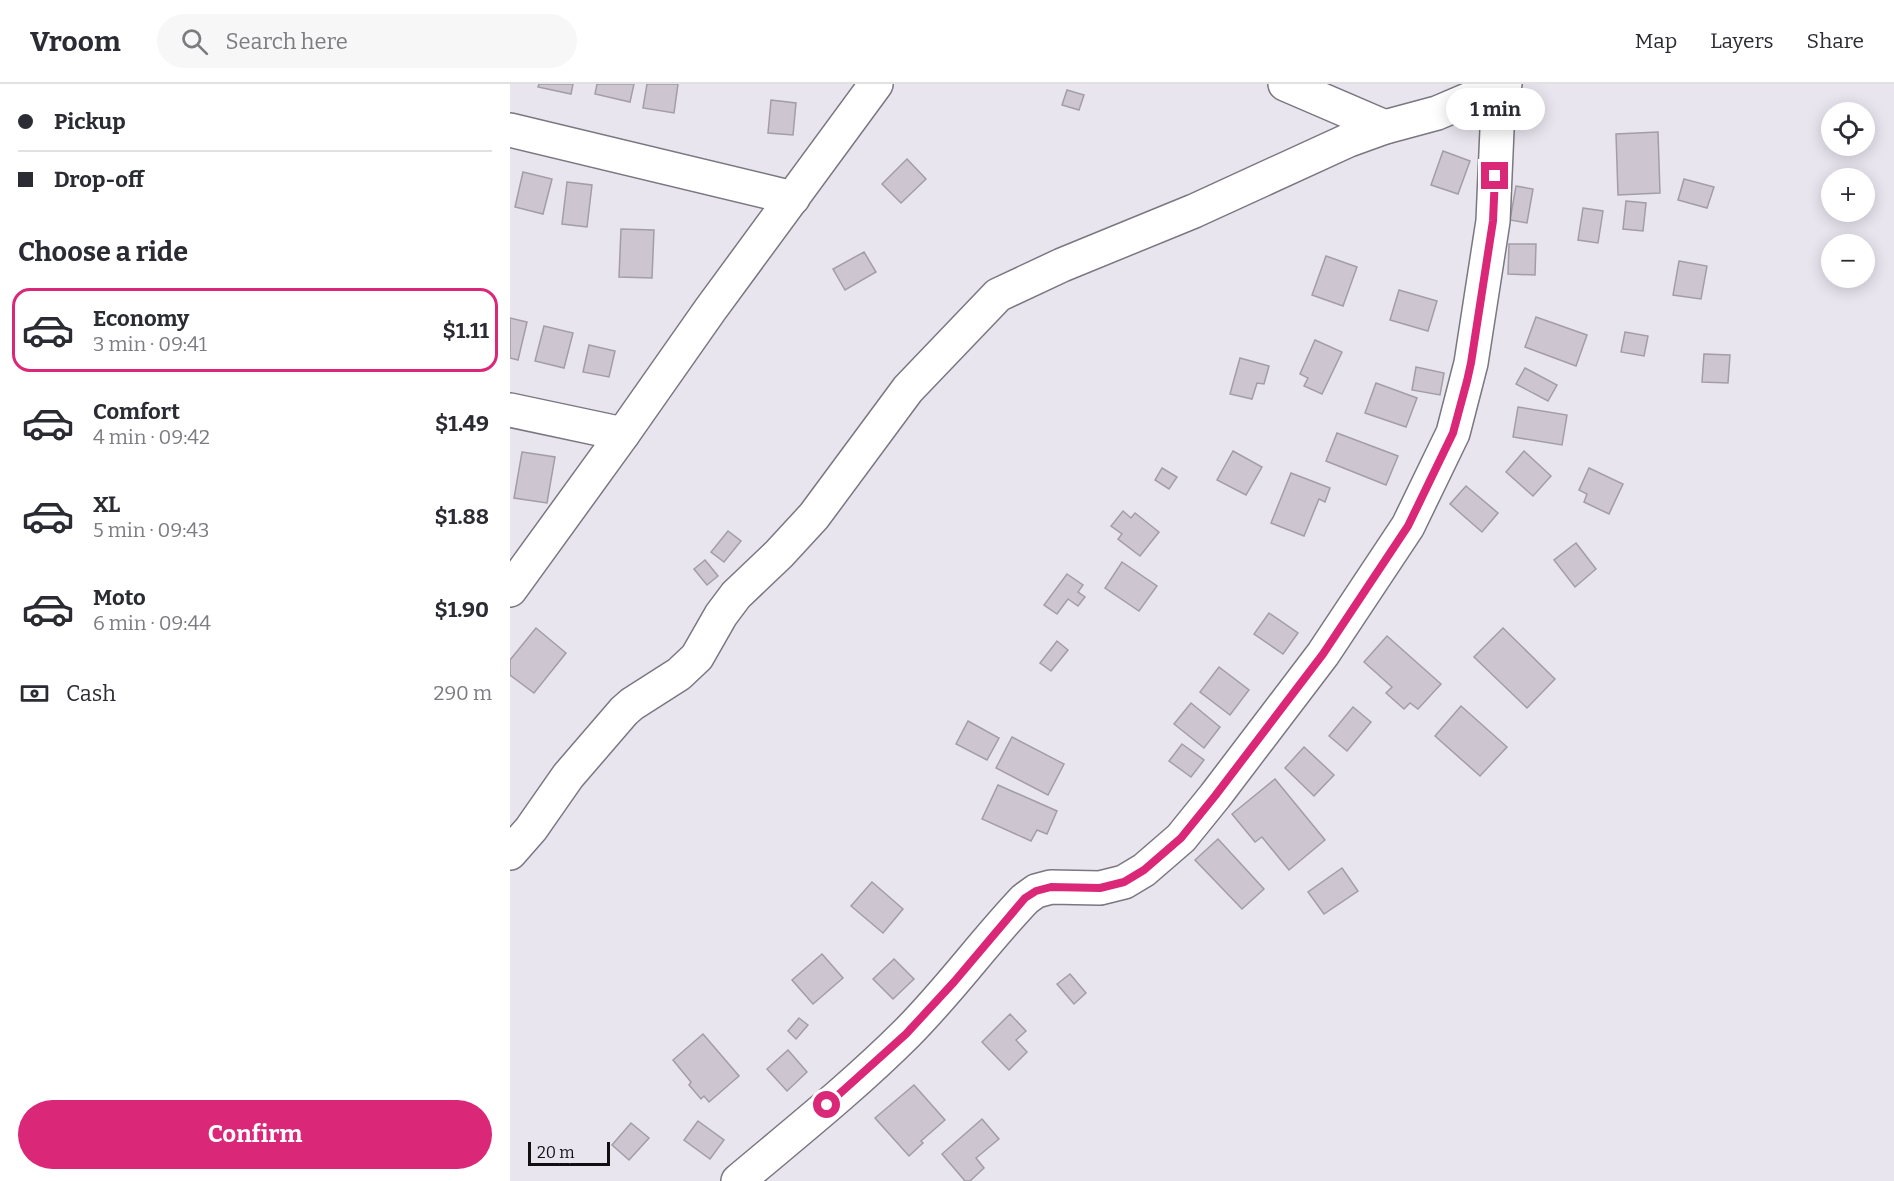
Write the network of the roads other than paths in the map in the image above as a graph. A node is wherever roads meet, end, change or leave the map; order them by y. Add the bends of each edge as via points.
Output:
1 (876, 84) edge
2 (1285, 84) edge
3 (1501, 85) edge
4 (1385, 127) junction
5 (510, 130) edge
6 (793, 198) junction
7 (510, 410) edge
8 (623, 434) junction
9 (510, 590) edge
10 (510, 853) edge
11 (738, 1181) edge

1 - 6 street
2 - 4 street
3 - 4 street via 1437,113
3 - 11 street via 1493,221 1471,363 1453,433 1408,526 1323,654 1181,838 1124,882 1100,888 1051,887 1025,898 906,1034
4 - 10 street via 1062,265 987,304 909,389 814,516 736,595 697,657 624,711
5 - 6 street
6 - 8 street
7 - 8 street
8 - 9 street

